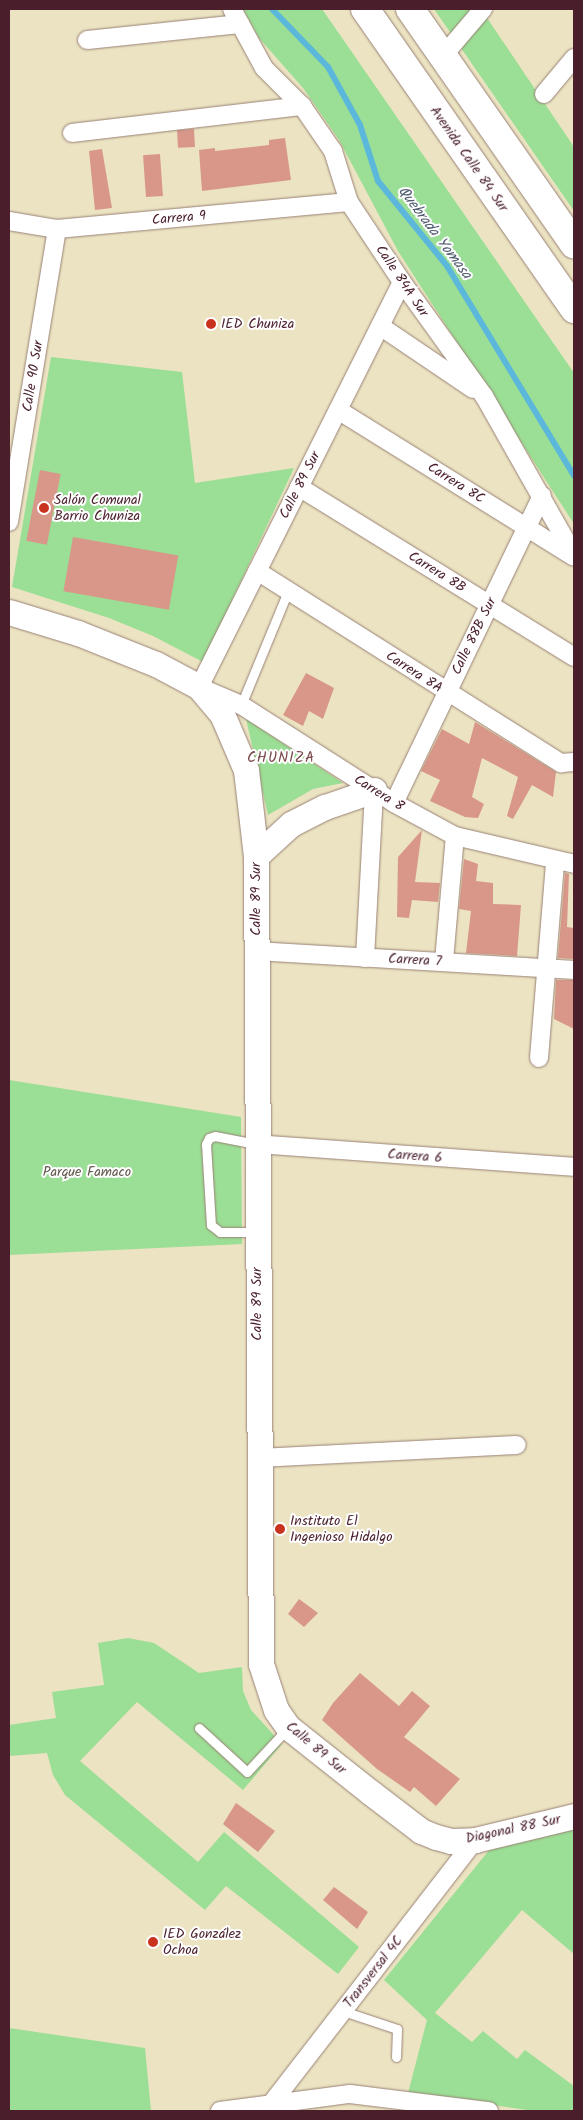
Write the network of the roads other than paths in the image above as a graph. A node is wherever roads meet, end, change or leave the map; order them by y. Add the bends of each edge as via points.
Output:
1 (364, 9) edge
2 (410, 9) edge
3 (483, 9) edge
4 (236, 16) edge
5 (87, 40) dead end
6 (443, 56) junction
7 (574, 58) edge
8 (544, 94) dead end
9 (302, 106) junction
10 (72, 133) dead end
11 (349, 202) junction
12 (9, 221) edge
13 (57, 229) junction
14 (574, 244) edge
15 (402, 282) junction
16 (574, 309) edge
17 (380, 326) junction
18 (484, 396) junction
19 (338, 410) junction
20 (299, 487) junction
21 (542, 496) junction
22 (9, 522) edge
23 (526, 527) junction
24 (574, 556) edge
25 (257, 571) junction
26 (288, 591) junction
27 (489, 604) junction
28 (9, 612) edge
29 (574, 657) edge
30 (199, 687) junction
31 (447, 694) junction
32 (241, 705) junction
33 (574, 762) edge
34 (384, 797) junction
35 (455, 836) junction
36 (256, 856) junction
37 (555, 862) junction
38 (574, 864) edge
39 (256, 951) junction
40 (365, 958) junction
41 (444, 961) junction
42 (546, 968) junction
43 (574, 970) edge
44 (539, 1058) dead end
45 (256, 1144) junction
46 (574, 1167) edge
47 (257, 1232) junction
48 (517, 1445) dead end
49 (258, 1458) junction
50 (288, 1727) junction
51 (199, 1728) dead end
52 (574, 1816) edge
53 (463, 1841) junction
54 (343, 2011) junction
55 (396, 2057) dead end
56 (271, 2104) junction
57 (460, 2109) edge
58 (220, 2111) edge
59 (489, 2111) edge

1 - 16 highway, Avenida Calle 84 Sur
2 - 6 highway
3 - 6 street
4 - 5 street
4 - 9 street, Calle 84A Sur via 264,68
6 - 14 highway
7 - 8 street
9 - 10 street
9 - 11 street, Calle 84A Sur via 333,152
11 - 13 street, Carrera 9
11 - 15 street, Calle 84A Sur
12 - 13 street, Carrera 9
13 - 22 street, Calle 90 Sur
15 - 17 street, Calle 89 Sur
15 - 18 street, Calle 84A Sur
17 - 18 street
17 - 19 street, Calle 89 Sur
18 - 21 street, Calle 84A Sur
19 - 20 street, Calle 89 Sur
19 - 23 street, Carrera 8C
20 - 25 street, Calle 89 Sur
20 - 27 street, Carrera 8B
21 - 23 street, Calle 88B Sur
21 - 24 street, Calle 84A Sur
23 - 24 street, Carrera 8C
23 - 27 street, Calle 88B Sur
25 - 26 street, Carrera 8A
25 - 30 street, Calle 89 Sur
26 - 31 street, Carrera 8A
26 - 32 lane
27 - 29 street, Carrera 8B
27 - 31 street, Calle 88B Sur
28 - 30 street, Calle 89 Sur via 78,633 166,668
30 - 32 street, Carrera 8
30 - 36 street, Calle 89 Sur via 222,714 246,770
31 - 33 street, Carrera 8A via 561,763
31 - 34 street, Calle 88B Sur
32 - 34 street, Carrera 8
34 - 35 street, Carrera 8
34 - 36 street via 325,807 291,824
34 - 40 street, Calle 88B Sur
35 - 37 street, Carrera 8
35 - 41 street
36 - 39 street, Calle 89 Sur
37 - 38 street, Carrera 8
37 - 42 street
39 - 40 street, Carrera 7
39 - 45 street, Calle 89 Sur
40 - 41 street, Carrera 7
41 - 42 street, Carrera 7
42 - 43 street, Carrera 7
42 - 44 street
45 - 46 street, Carrera 6
45 - 47 street, Calle 89 Sur
45 - 47 lane via 216,1136 209,1138 206,1144 211,1225 220,1232
47 - 49 street, Calle 89 Sur
48 - 49 street
49 - 50 street, Calle 89 Sur via 261,1664 266,1689
50 - 51 lane via 247,1772
50 - 53 street, Calle 89 Sur via 421,1831
52 - 53 street, Diagonal 88 Sur
53 - 54 street, Transversal 4C
54 - 55 lane via 397,2029
54 - 56 street, Transversal 4C
56 - 57 street via 350,2094
56 - 58 street
57 - 59 street

